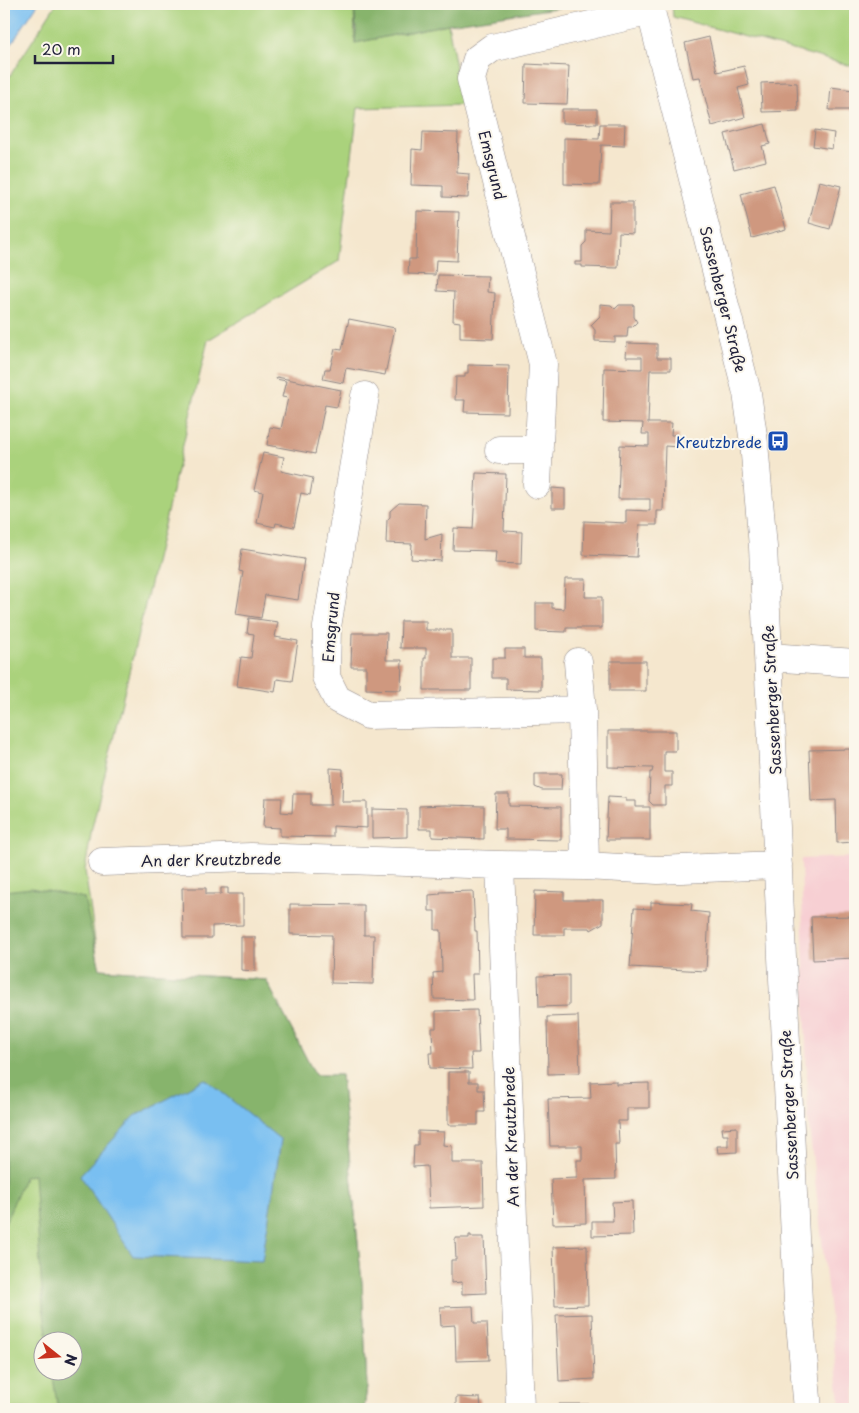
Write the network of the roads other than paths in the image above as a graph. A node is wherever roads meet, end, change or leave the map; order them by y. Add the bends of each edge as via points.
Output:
1 (650, 7) edge
2 (365, 396) dead end
3 (499, 450) dead end
4 (539, 450) junction
5 (537, 484) dead end
6 (769, 657) junction
7 (578, 662) dead end
8 (855, 663) edge
9 (582, 710) junction
10 (102, 862) dead end
11 (778, 865) junction
12 (500, 866) junction
13 (584, 866) junction
14 (520, 1409) edge
15 (808, 1409) edge

1 - 4 street, Emsgrund via 492,48 478,59 470,78 543,364
1 - 6 street, Sassenberger Straße via 747,393 764,547
2 - 9 street, Emsgrund via 327,627 326,677 337,699 368,715
3 - 4 street
4 - 5 street, Emsgrund
6 - 8 street
6 - 11 street, Sassenberger Straße
7 - 9 street
9 - 13 street
10 - 12 street, An der Kreutzbrede via 251,857
11 - 13 street, An der Kreutzbrede via 658,870
11 - 15 street, Sassenberger Straße via 798,1302
12 - 13 street, An der Kreutzbrede
12 - 14 street, An der Kreutzbrede

